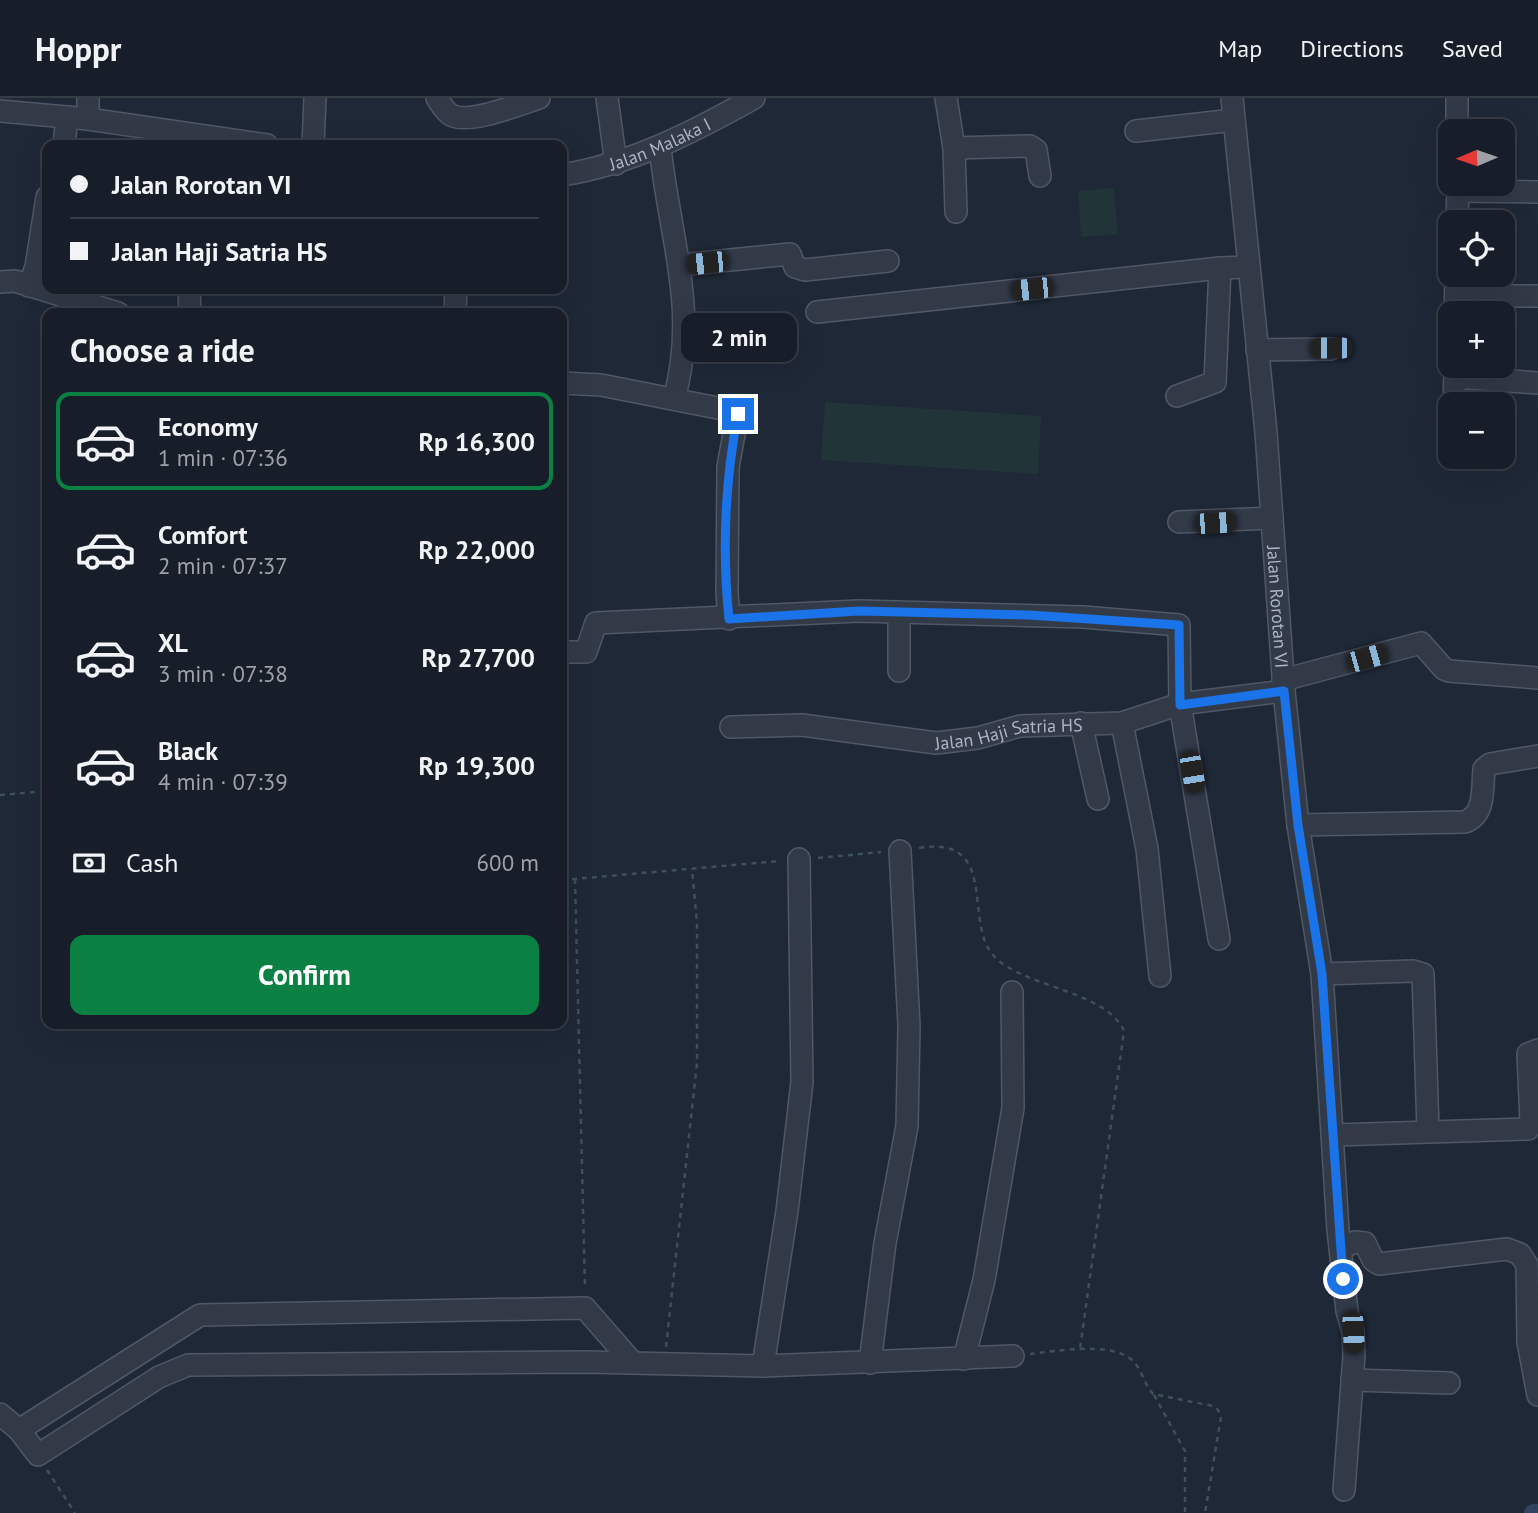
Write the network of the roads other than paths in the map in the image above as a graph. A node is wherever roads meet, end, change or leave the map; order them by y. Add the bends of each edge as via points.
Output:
1 (315, 98) edge
2 (437, 98) edge
3 (539, 98) edge
4 (607, 98) edge
5 (754, 98) edge
6 (946, 98) edge
7 (1233, 98) edge
8 (1457, 98) edge
9 (88, 109) edge
10 (0, 111) edge
11 (67, 117) junction
12 (1457, 119) edge
13 (1234, 120) junction
14 (1136, 131) dead end
15 (65, 140) edge
16 (213, 140) edge
17 (313, 140) edge
18 (660, 147) junction
19 (954, 148) junction
20 (616, 164) junction
21 (567, 174) edge
22 (1040, 176) dead end
23 (1516, 191) edge
24 (1538, 192) edge
25 (956, 212) dead end
26 (42, 229) edge
27 (888, 261) dead end
28 (680, 265) junction
29 (1248, 267) junction
30 (1220, 268) junction
31 (0, 282) edge
32 (29, 286) junction
33 (42, 290) edge
34 (55, 294) edge
35 (1538, 296) edge
36 (1492, 301) edge
37 (102, 308) edge
38 (817, 312) dead end
39 (1331, 348) dead end
40 (1257, 349) junction
41 (1503, 378) edge
42 (567, 383) edge
43 (1538, 383) edge
44 (1177, 396) dead end
45 (674, 398) junction
46 (1272, 518) junction
47 (1179, 522) dead end
48 (899, 612) junction
49 (729, 619) junction
50 (567, 652) edge
51 (899, 671) dead end
52 (1538, 678) edge
53 (1284, 685) junction
54 (1180, 705) junction
55 (1081, 723) junction
56 (1122, 723) junction
57 (731, 727) dead end
58 (1538, 756) edge
59 (1097, 799) dead end
60 (1298, 825) junction
61 (900, 851) road end
62 (799, 859) road end
63 (1219, 939) dead end
64 (1322, 974) junction
65 (1160, 976) dead end
66 (1012, 992) dead end
67 (1538, 1050) edge
68 (1428, 1130) junction
69 (1334, 1135) junction
70 (1340, 1248) junction
71 (170, 1335) junction
72 (1013, 1356) road end
73 (964, 1359) junction
74 (632, 1362) junction
75 (870, 1363) junction
76 (188, 1365) junction
77 (763, 1366) junction
78 (1352, 1380) junction
79 (1449, 1382) dead end
80 (1538, 1395) edge
81 (0, 1414) edge
82 (19, 1430) junction
83 (1344, 1490) dead end

1 - 17 street
2 - 3 street via 448,114 458,118
4 - 20 street
5 - 18 street, Jalan Malaka I
6 - 19 street
7 - 13 street, Jalan Rorotan VI
8 - 12 street
9 - 11 street
9 - 16 street
10 - 11 street
11 - 15 street
13 - 14 street
13 - 29 street, Jalan Rorotan VI
18 - 20 street, Jalan Malaka I
18 - 28 street via 670,228
19 - 22 street via 1030,146 1036,150
19 - 25 street
20 - 21 street, Jalan Malaka I
23 - 24 street
26 - 32 street
27 - 28 street via 805,270 795,267 790,254
28 - 45 street via 686,319 682,371
29 - 30 street
29 - 40 street, Jalan Rorotan VI
30 - 38 street
30 - 44 street via 1215,382
31 - 32 street
32 - 33 street
34 - 37 street
35 - 36 street
39 - 40 street
40 - 46 street, Jalan Rorotan VI
41 - 43 street
42 - 45 street
45 - 49 street via 738,414 728,467
46 - 47 street
46 - 53 street, Jalan Rorotan VI
48 - 49 street
48 - 51 street
48 - 54 street via 1179,625
49 - 50 street via 596,622 586,652
52 - 53 street, Jalan Haji Satria HS via 1449,671 1421,643
53 - 54 street, Jalan Haji Satria HS
53 - 60 street, Jalan Rorotan VI
54 - 56 street, Jalan Haji Satria HS
54 - 63 street
55 - 56 street, Jalan Haji Satria HS
55 - 57 street, Jalan Haji Satria HS via 1020,726 936,743 802,725
55 - 59 street
56 - 65 street via 1147,849
58 - 60 street via 1499,761 1484,769 1480,811 1465,822
60 - 64 street, Jalan Rorotan VI
61 - 75 street via 909,1026 907,1126 885,1243
62 - 77 street via 802,1082
64 - 68 street via 1423,974
64 - 69 street, Jalan Rorotan VI
66 - 73 street via 1013,1108 984,1280
67 - 68 street via 1528,1054 1528,1129
68 - 69 street
69 - 70 street, Jalan Rorotan VI
70 - 78 street, Jalan Rorotan VI via 1353,1332
70 - 80 street via 1365,1243 1379,1265 1507,1249 1520,1254 1527,1265 1528,1342
71 - 74 street via 200,1315 585,1308
71 - 76 street
71 - 82 street
72 - 73 street
73 - 75 street
74 - 76 street
74 - 77 street
75 - 77 street
76 - 82 street via 159,1377 38,1455
78 - 79 street
78 - 83 street, Jalan Rorotan VI
81 - 82 street

